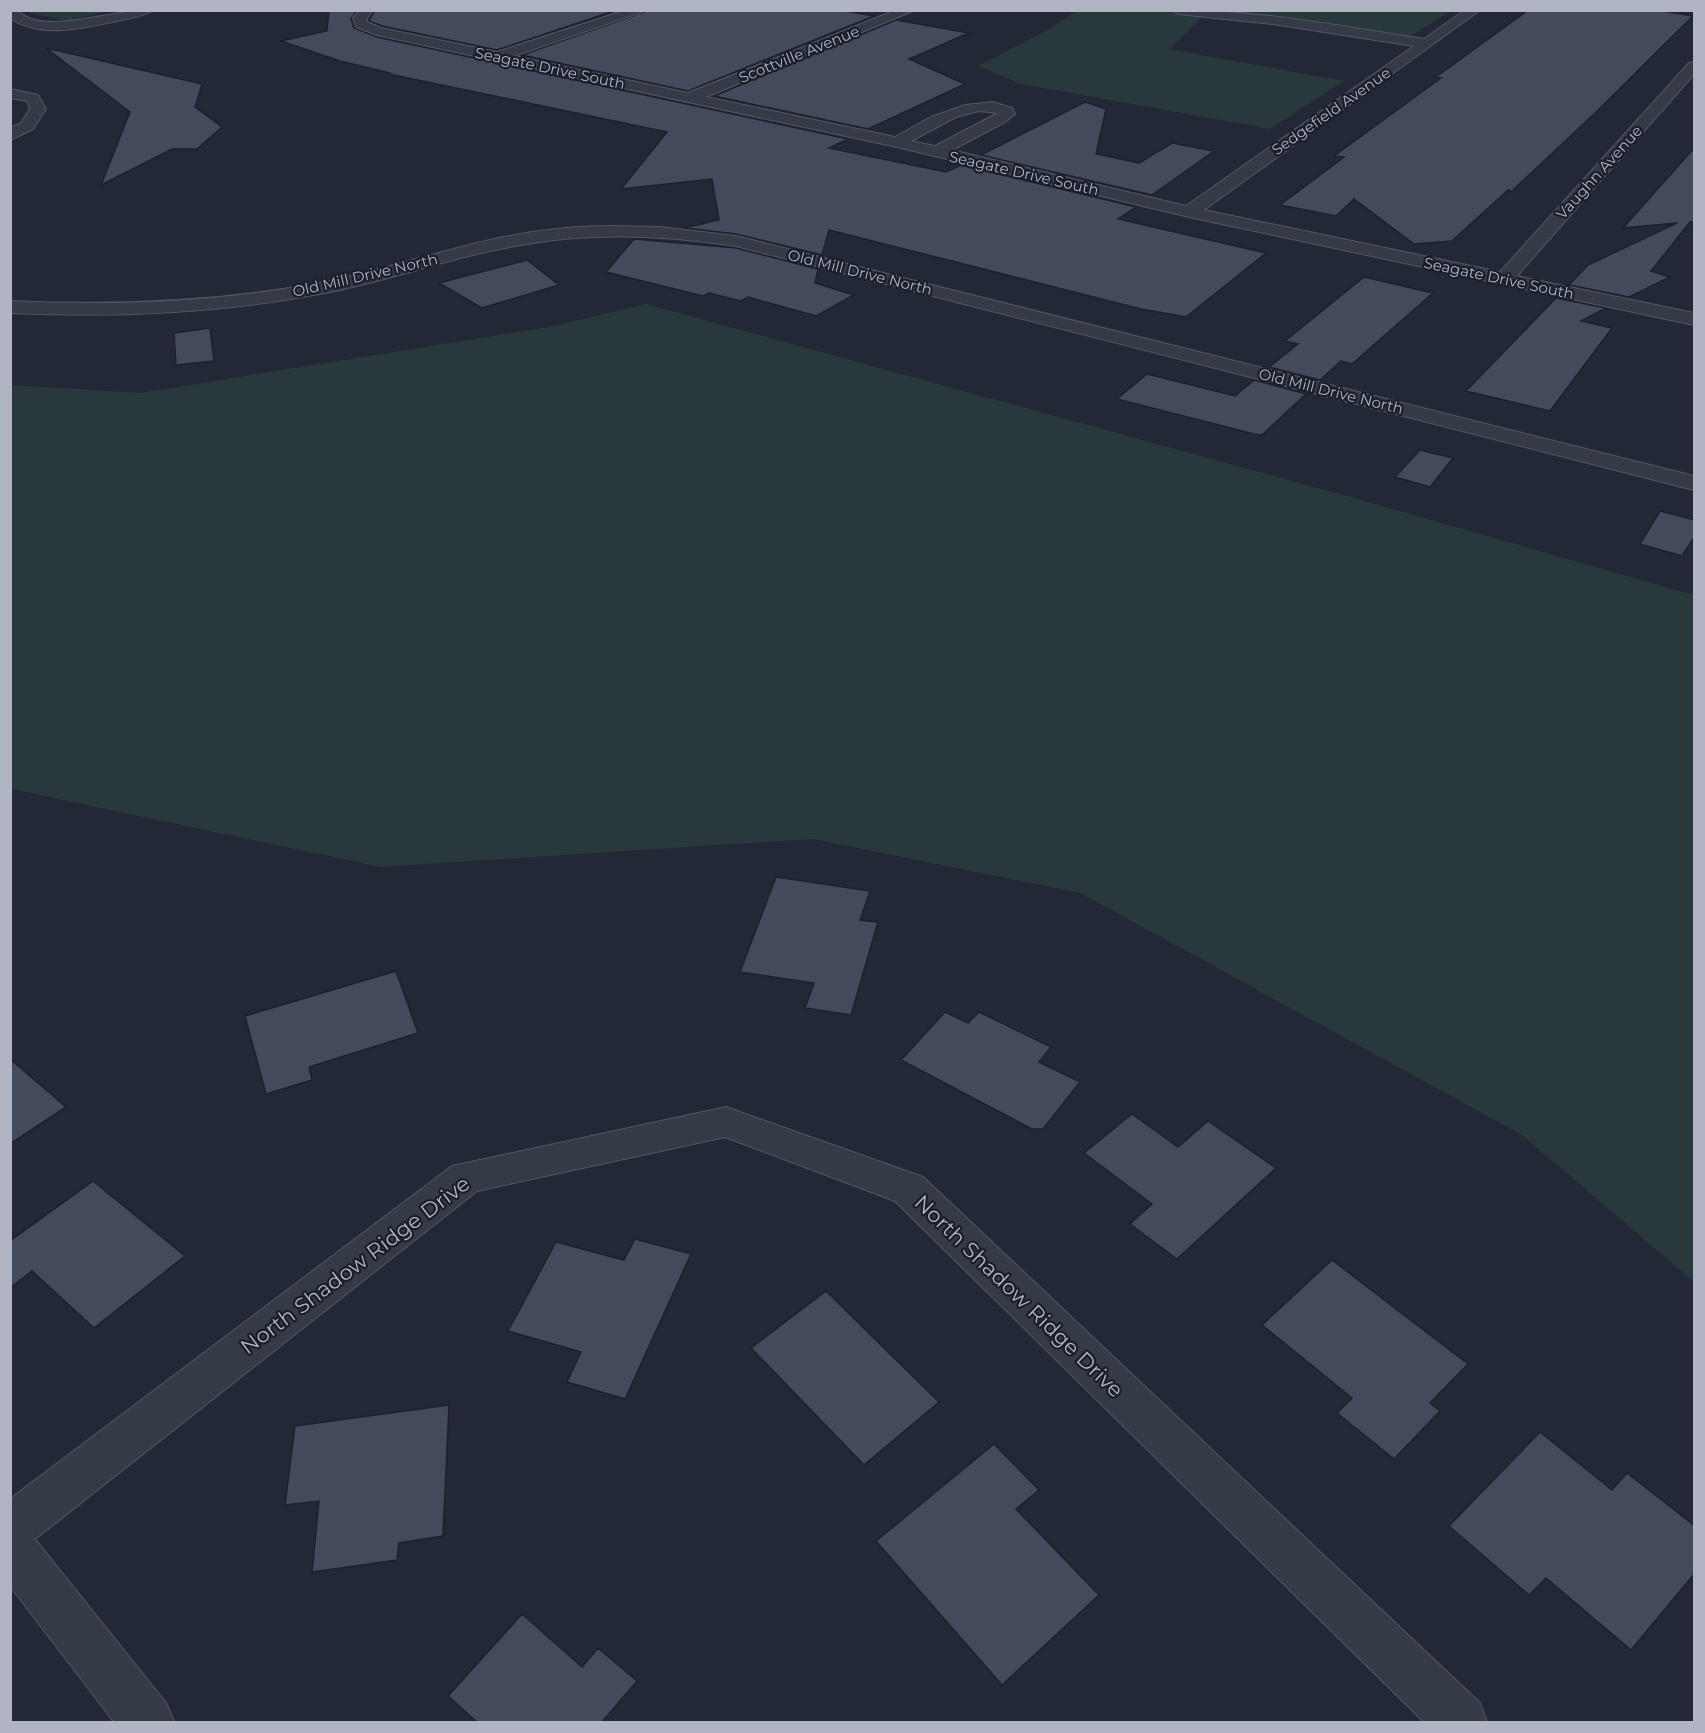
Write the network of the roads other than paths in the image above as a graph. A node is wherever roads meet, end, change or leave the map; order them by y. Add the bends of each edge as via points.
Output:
1 (147, 10) edge
2 (640, 10) edge
3 (909, 10) edge
4 (1178, 10) edge
5 (1474, 10) edge
6 (10, 12) edge
7 (364, 14) edge
8 (1427, 44) junction
9 (499, 57) junction
10 (1691, 74) edge
11 (10, 93) edge
12 (689, 98) junction
13 (10, 135) edge
14 (897, 142) junction
15 (936, 152) junction
16 (1189, 212) junction
17 (1504, 279) junction
18 (10, 307) edge
19 (1695, 319) edge
20 (1695, 483) edge
21 (10, 1528) edge
22 (10, 1546) edge
23 (147, 1722) edge
24 (1461, 1722) edge

1 - 6 street via 57,25 26,22
2 - 9 street
3 - 12 street, Scottville Avenue
4 - 8 street
5 - 8 street, Sedgefield Avenue
7 - 9 street, Seagate Drive South via 361,24 377,31
8 - 16 street, Sedgefield Avenue
9 - 12 street, Seagate Drive South
10 - 17 street, Vaughn Avenue
11 - 13 street via 33,98 38,109 27,126
12 - 14 street, Seagate Drive South
14 - 15 street, Seagate Drive South
14 - 15 street via 970,107 1007,111 1000,119
15 - 16 street, Seagate Drive South
16 - 17 street, Seagate Drive South
17 - 19 street, Seagate Drive South
18 - 20 street, Old Mill Drive North via 106,310 208,303 330,286 497,244 558,234 691,234 748,244
21 - 24 street, North Shadow Ridge Drive via 466,1177 726,1122 909,1189
22 - 23 street

